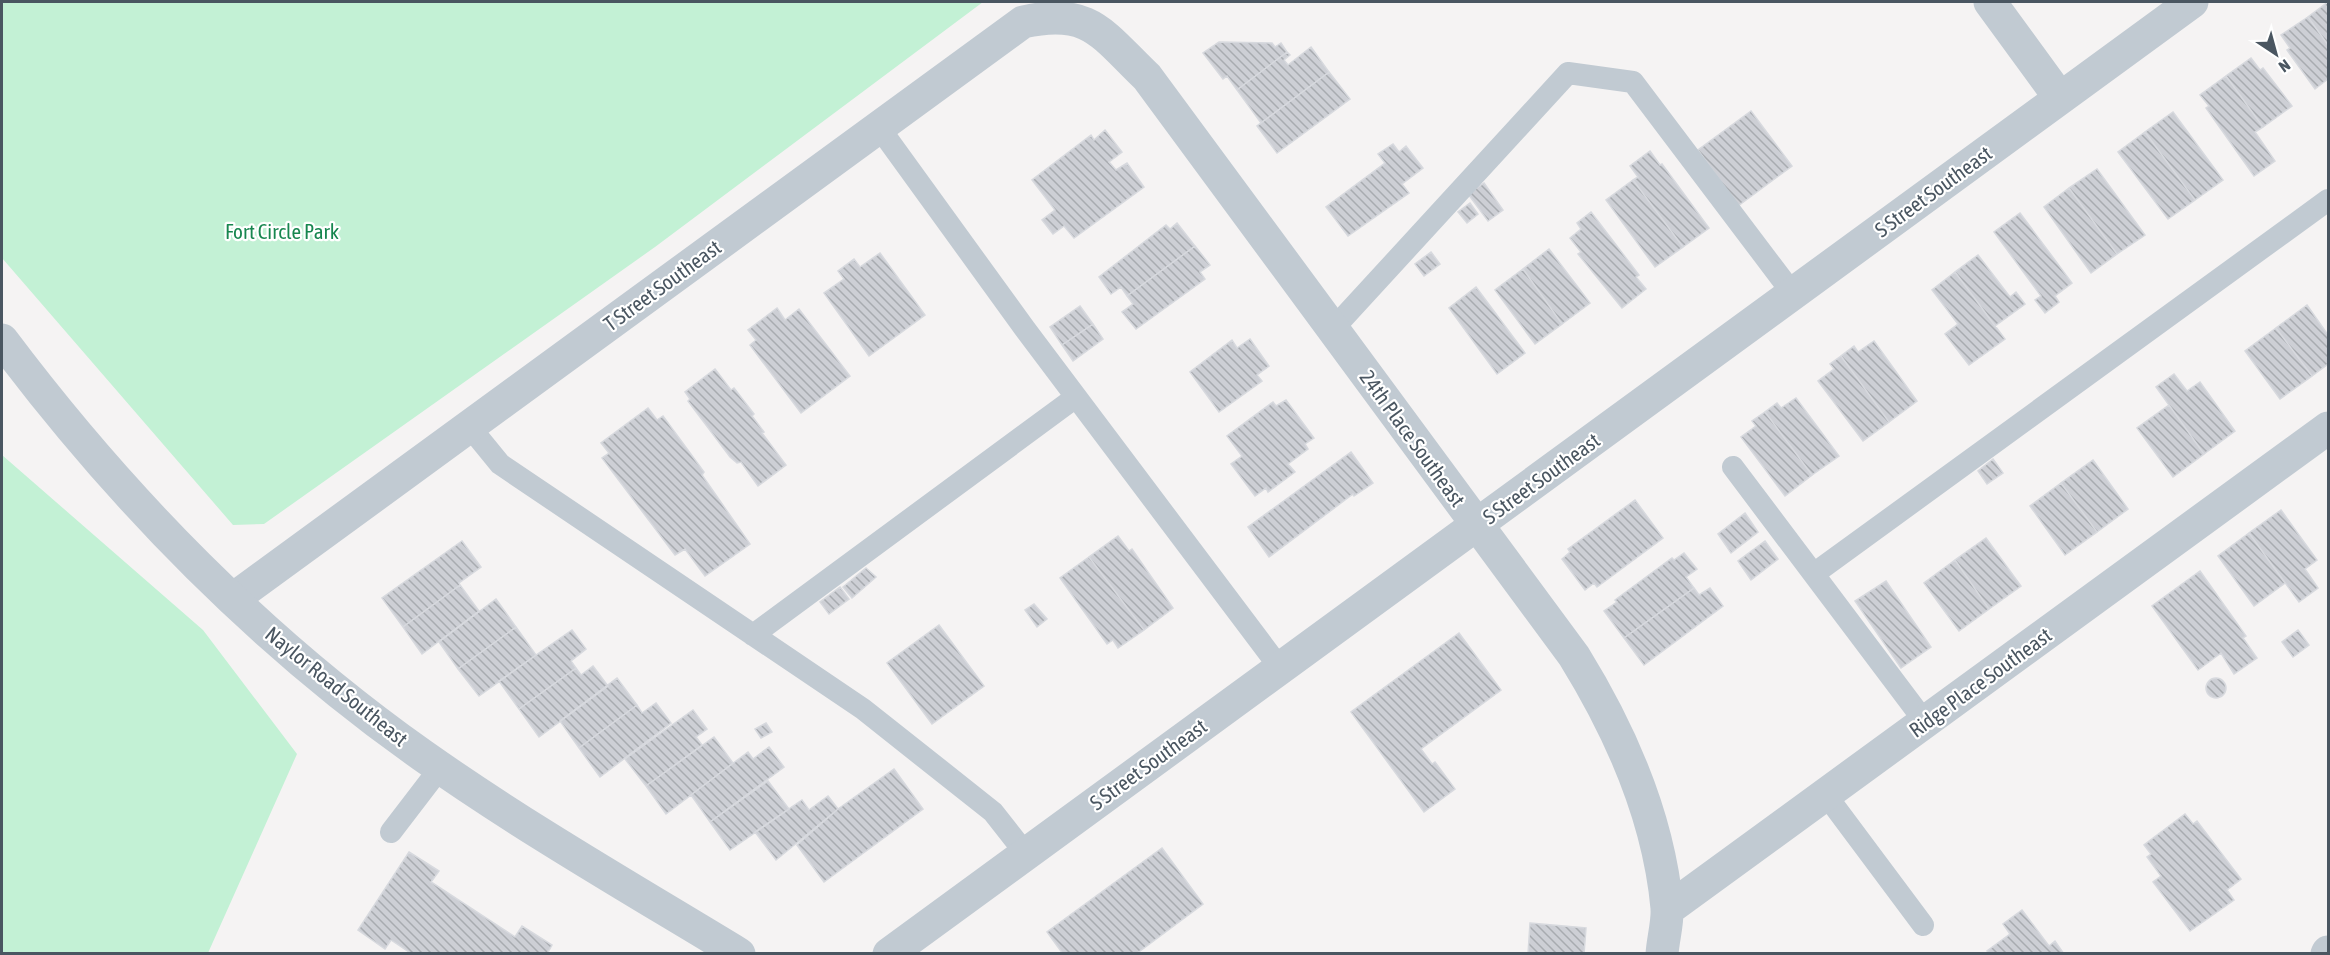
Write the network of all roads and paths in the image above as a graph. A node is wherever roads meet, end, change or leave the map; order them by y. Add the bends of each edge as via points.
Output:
1 (1990, 2) edge
2 (2192, 2) edge
3 (1104, 35) joint
4 (2060, 98) junction
5 (878, 126) junction
6 (2328, 200) edge
7 (1793, 294) junction
8 (1333, 329) junction
9 (2, 340) edge
10 (1076, 396) junction
11 (469, 426) junction
12 (2328, 428) edge
13 (1733, 467) dead end
14 (1477, 524) junction
15 (1815, 573) junction
16 (233, 599) junction
17 (753, 635) junction
18 (1280, 668) junction
19 (1925, 722) junction
20 (440, 768) junction
21 (1826, 795) junction
22 (391, 832) dead end
23 (1026, 854) junction
24 (1667, 910) junction
25 (1923, 925) dead end
26 (739, 954) edge
27 (889, 954) edge
28 (1662, 954) edge

1 - 4 street
2 - 4 street, S Street Southeast
3 - 5 street, T Street Southeast via 1084,21 1061,16 1023,22
3 - 8 street, 24th Place Southeast via 1147,77
4 - 7 street, S Street Southeast
5 - 10 lane
5 - 11 street, T Street Southeast
6 - 15 lane
7 - 8 lane via 1633,82 1568,73
7 - 14 street, S Street Southeast
8 - 14 street, 24th Place Southeast
9 - 16 street, Naylor Road Southeast via 109,471
10 - 17 lane
10 - 18 lane
11 - 16 street, T Street Southeast
11 - 17 lane via 500,464
12 - 19 street, Ridge Place Southeast
13 - 15 lane
14 - 18 street, S Street Southeast
14 - 24 street, 24th Place Southeast via 1574,656 1609,717 1644,802 1658,853
15 - 19 lane
16 - 20 street, Naylor Road Southeast via 327,683
17 - 23 lane via 863,709 993,812
18 - 23 street, S Street Southeast
19 - 21 street, Ridge Place Southeast
20 - 22 lane
20 - 26 street, Naylor Road Southeast via 525,826
21 - 24 street, Ridge Place Southeast
21 - 25 lane
23 - 27 street, S Street Southeast
24 - 28 street

